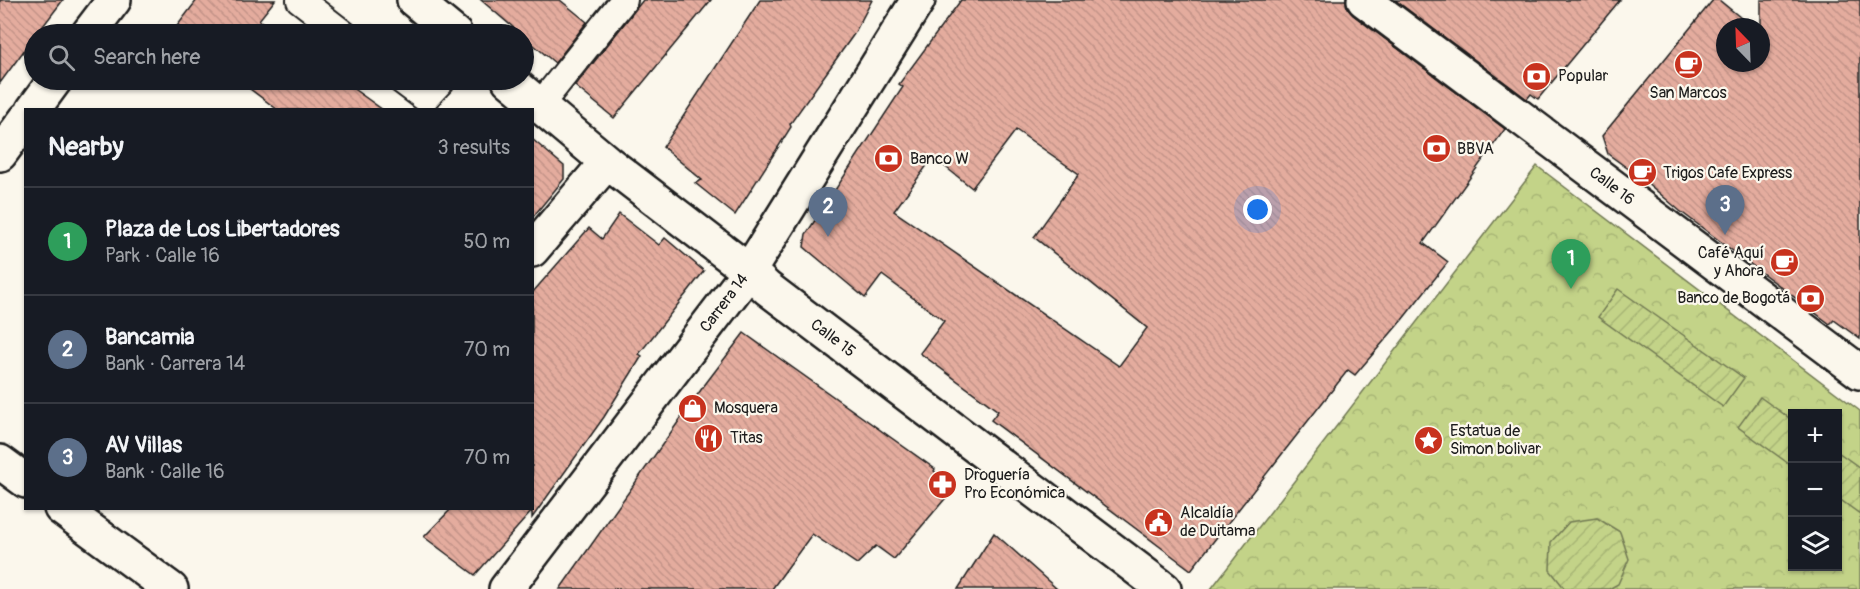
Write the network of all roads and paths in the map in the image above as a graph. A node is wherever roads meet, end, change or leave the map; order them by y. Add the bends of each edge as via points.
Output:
1 (114, 0) edge
2 (300, 0) edge
3 (414, 0) edge
4 (624, 0) edge
5 (918, 0) edge
6 (1367, 1) edge
7 (96, 24) edge
8 (331, 24) edge
9 (443, 24) edge
10 (48, 90) edge
11 (414, 90) edge
12 (433, 90) edge
13 (521, 90) edge
14 (540, 105) junction
15 (34, 108) edge
16 (24, 122) edge
17 (0, 154) edge
18 (607, 162) junction
19 (534, 248) edge
20 (748, 271) junction
21 (1860, 372) edge
22 (0, 462) edge
23 (24, 480) edge
24 (64, 510) edge
25 (171, 589) edge
26 (506, 589) edge
27 (1164, 589) edge

1 - 7 street
2 - 8 lane
3 - 9 street
4 - 14 lane
5 - 20 street, Carrera 14
6 - 21 street, Calle 16
10 - 15 street
11 - 12 lane via 425,98
13 - 14 street, Calle 15
14 - 18 street, Calle 15
16 - 17 street
18 - 19 street
18 - 20 street, Calle 15
20 - 26 street, Carrera 14
20 - 27 street, Calle 15
22 - 23 street
24 - 25 street

